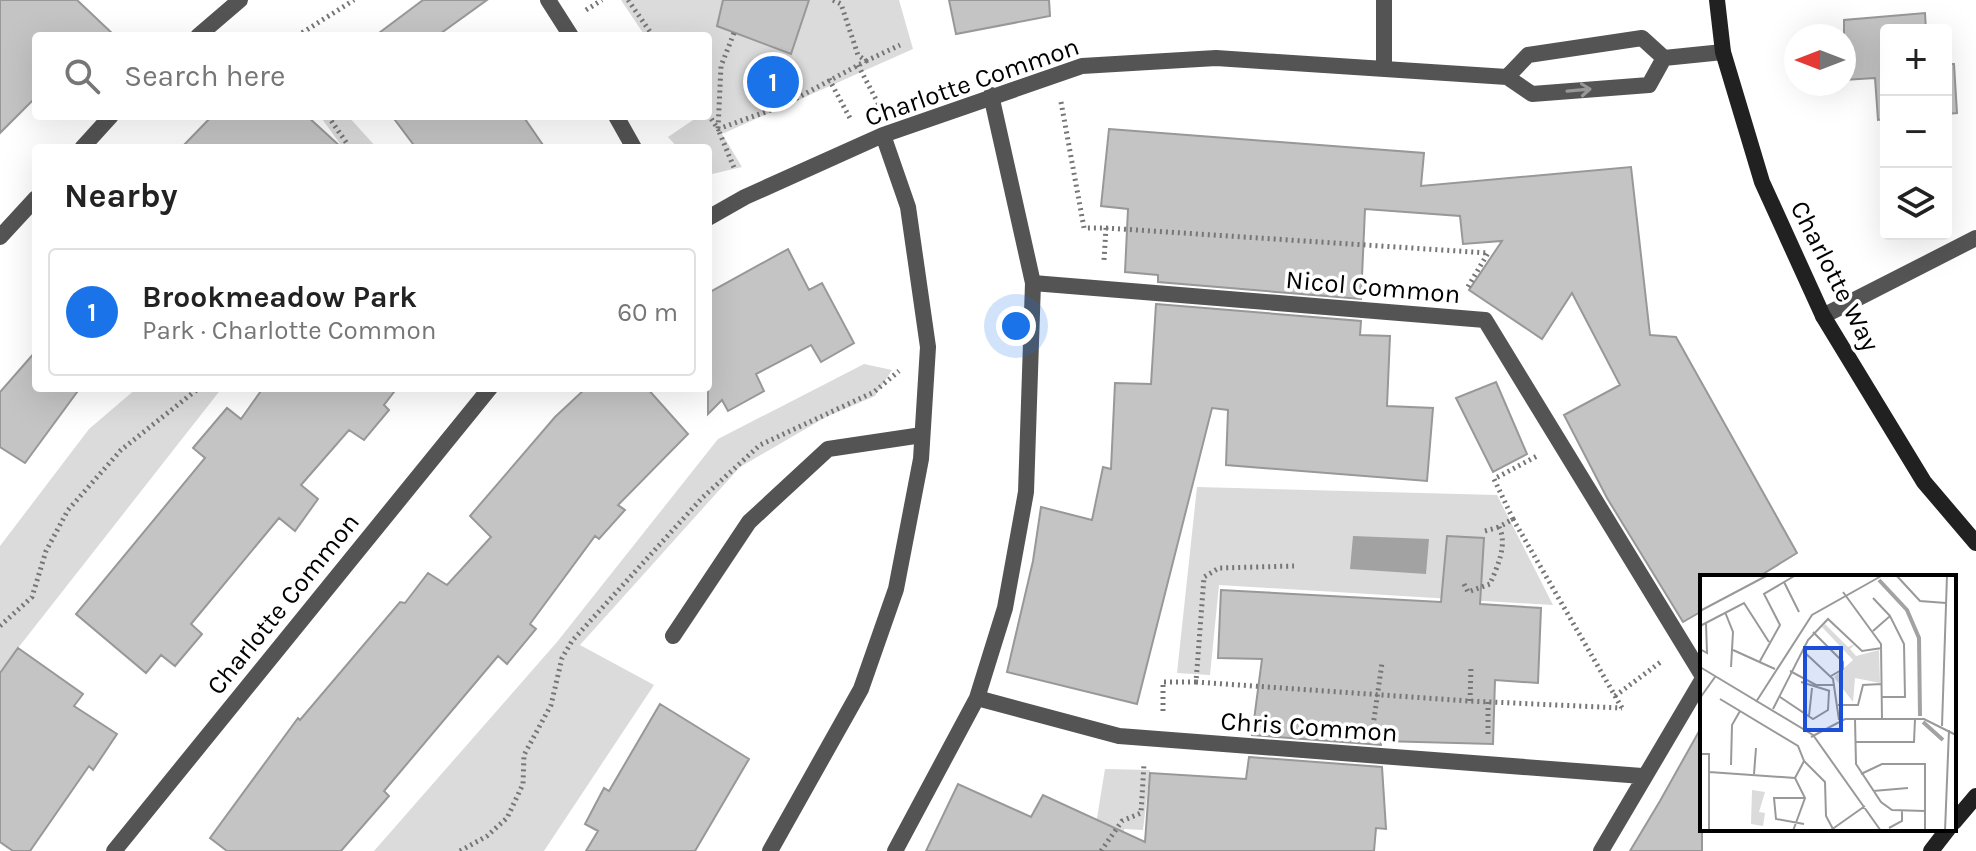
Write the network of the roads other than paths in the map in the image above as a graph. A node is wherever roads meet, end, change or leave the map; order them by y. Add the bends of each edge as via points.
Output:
1 (240, 0) edge
2 (548, 0) edge
3 (1384, 0) edge
4 (1717, 0) edge
5 (203, 32) edge
6 (568, 32) edge
7 (1723, 52) junction
8 (1664, 58) junction
9 (1384, 69) junction
10 (1507, 77) junction
11 (991, 95) junction
12 (107, 120) edge
13 (618, 120) edge
14 (888, 133) junction
15 (86, 144) edge
16 (632, 144) edge
17 (32, 202) edge
18 (712, 216) edge
19 (0, 237) edge
20 (1976, 238) edge
21 (1033, 283) junction
22 (1823, 316) junction
23 (487, 392) edge
24 (922, 435) junction
25 (1976, 543) edge
26 (673, 636) dead end
27 (1700, 673) edge
28 (1700, 680) edge
29 (977, 698) junction
30 (1642, 776) junction
31 (1976, 796) edge
32 (1956, 820) edge
33 (1946, 831) edge
34 (114, 851) edge
35 (770, 851) edge
36 (895, 851) edge
37 (1601, 851) edge
38 (1931, 851) edge

1 - 5 street
2 - 6 street
3 - 9 street
4 - 7 street, Charlotte Way
7 - 8 street
7 - 22 street, Charlotte Way via 1762,182
8 - 10 street via 1642,38 1528,55
10 -> 8 street, Charlotte Common via 1532,94 1649,85
9 - 10 street, Charlotte Common
9 - 11 street, Charlotte Common via 1216,58 1082,66
11 - 14 street, Charlotte Common
11 - 21 street
12 - 15 street
13 - 16 street
14 - 18 street, Charlotte Common
14 - 24 street via 908,207 928,347
17 - 19 street
20 - 22 street
21 - 27 street, Nicol Common via 1485,320
21 - 29 street via 1026,492 1005,608
22 - 25 street, Charlotte Way via 1924,482
23 - 34 street, Charlotte Common
24 - 26 street via 828,449 749,522
24 - 35 street via 896,589 861,689
28 - 30 street, Nicol Common
29 - 30 street, Chris Common via 1119,736
29 - 36 street
30 - 37 street, Nicol Common
31 - 32 street
33 - 38 street

